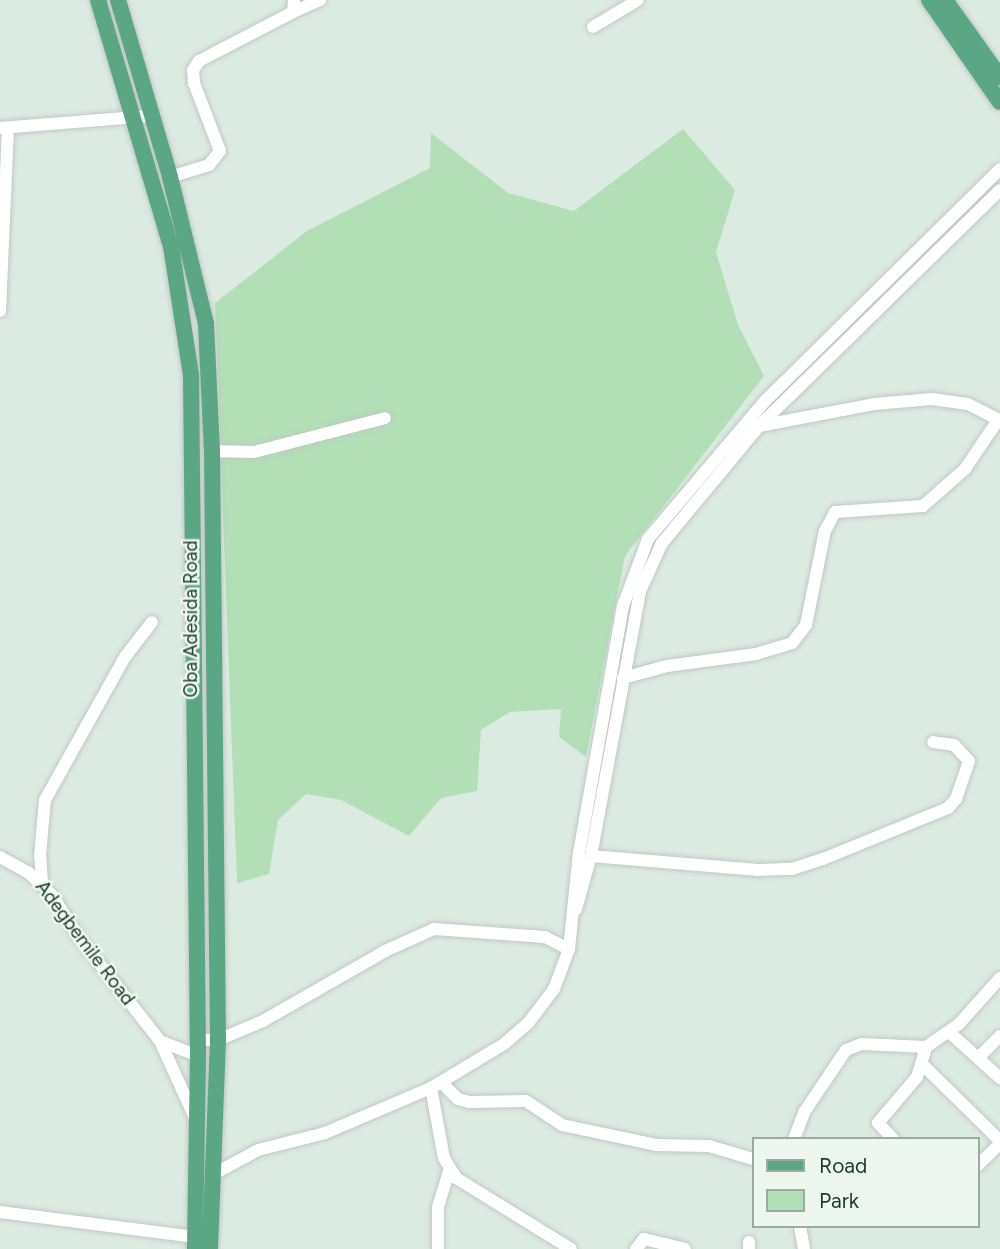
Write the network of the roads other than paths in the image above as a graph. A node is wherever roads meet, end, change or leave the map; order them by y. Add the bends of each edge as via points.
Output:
1 (98, 0) edge
2 (118, 0) edge
3 (320, 0) edge
4 (638, 0) edge
5 (929, 0) edge
6 (944, 0) edge
7 (294, 6) edge
8 (593, 27) dead end
9 (1000, 78) edge
10 (1000, 103) edge
11 (142, 118) junction
12 (4, 128) edge
13 (1000, 169) edge
14 (170, 177) junction
15 (1000, 190) edge
16 (2, 216) edge
17 (2, 235) edge
18 (0, 311) edge
19 (385, 418) dead end
20 (999, 420) edge
21 (759, 426) junction
22 (212, 451) junction
23 (152, 622) dead end
24 (622, 678) junction
25 (933, 742) dead end
26 (591, 856) junction
27 (0, 857) edge
28 (42, 883) junction
29 (573, 919) junction
30 (545, 937) junction
31 (569, 949) junction
32 (1000, 978) edge
33 (949, 1032) junction
34 (1000, 1035) edge
35 (218, 1040) junction
36 (160, 1041) junction
37 (926, 1047) junction
38 (198, 1049) junction
39 (978, 1058) junction
40 (923, 1065) junction
41 (1000, 1078) edge
42 (436, 1085) junction
43 (196, 1120) junction
44 (795, 1137) edge
45 (890, 1137) edge
46 (1000, 1142) edge
47 (752, 1159) edge
48 (979, 1164) edge
49 (449, 1170) junction
50 (212, 1175) junction
51 (0, 1212) edge
52 (800, 1228) edge
53 (195, 1243) edge
54 (210, 1249) edge
55 (438, 1249) edge
56 (571, 1249) edge
57 (636, 1249) edge
58 (685, 1249) edge
59 (804, 1249) edge

1 - 11 main road, Oba Adesida Road
2 - 11 main road, Oba Adesida Road
3 - 7 street
4 - 8 street
5 - 10 main road
6 - 9 main road
7 - 14 street via 199,61 193,70 194,83 220,151 209,165
11 - 12 street
11 - 14 main road, Oba Adesida Road
11 - 38 main road, Oba Adesida Road via 171,246 191,375
12 - 16 street
13 - 29 street via 766,400 648,539 623,606 579,853
14 - 22 main road, Oba Adesida Road via 206,324
15 - 21 street
16 - 17 street
17 - 18 street
19 - 22 street via 254,452
20 - 21 street via 968,404 932,399 874,404
20 - 24 street via 965,469 923,506 835,512 825,531 806,625 792,643 756,654 667,666
21 - 24 street via 695,498 651,563 640,591
22 - 35 main road, Oba Adesida Road
23 - 28 street via 125,657 45,800
24 - 26 street
25 - 26 street via 954,745 969,761 956,799 948,808 823,859 792,869 758,870
26 - 29 street
27 - 28 street, Adegbemile Road
28 - 36 street, Adegbemile Road via 79,939
29 - 30 street
29 - 31 street
30 - 31 street
30 - 35 street via 446,930 422,933 263,1021
31 - 42 street via 554,989 529,1022 504,1044
32 - 33 street
33 - 37 street
33 - 39 street
34 - 39 street
35 - 38 street
35 - 50 main road, Oba Adesida Road
36 - 38 street
36 - 43 street, Adegbemile Road
37 - 40 street
37 - 44 street via 862,1044 846,1050 805,1111
38 - 43 main road, Oba Adesida Road
39 - 41 street
40 - 45 street via 878,1123
40 - 46 street
42 - 47 street via 469,1102 526,1101 562,1125 656,1145 709,1146
42 - 49 street
42 - 50 street via 325,1133 258,1150
43 - 53 main road, Oba Adesida Road
46 - 48 street
49 - 55 street via 438,1207
49 - 56 street
50 - 54 main road, Oba Adesida Road
51 - 53 street
52 - 59 street
57 - 58 street via 644,1239

